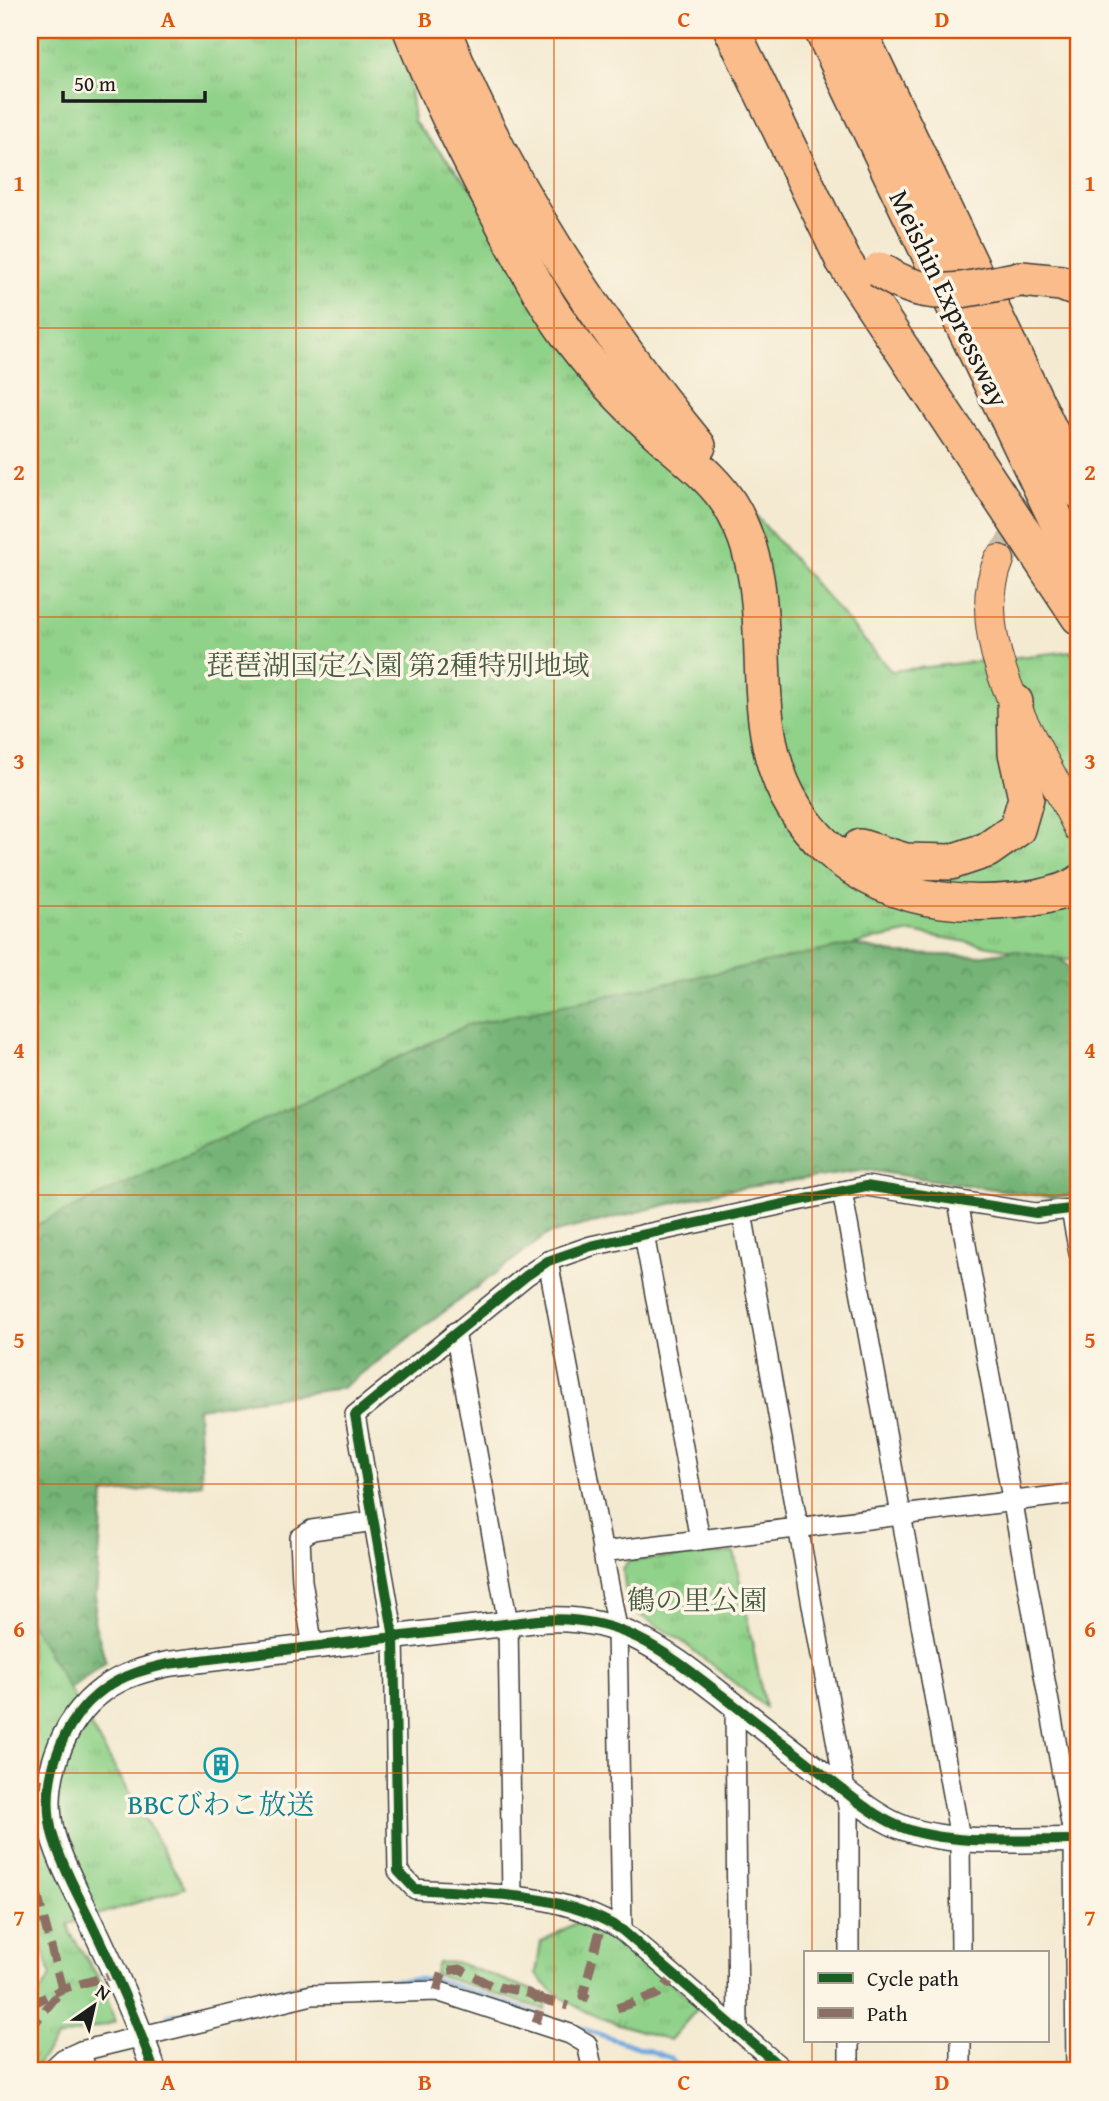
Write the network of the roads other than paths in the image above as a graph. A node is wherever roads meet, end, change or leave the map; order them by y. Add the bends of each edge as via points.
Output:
1 (411, 30) edge
2 (422, 30) edge
3 (732, 30) edge
4 (755, 30) edge
5 (822, 30) edge
6 (858, 30) edge
7 (444, 46) edge
8 (1079, 290) edge
9 (1079, 491) edge
10 (999, 560) tunnel mouth
11 (1079, 567) edge
12 (1079, 617) edge
13 (1015, 702) junction
14 (1079, 828) edge
15 (860, 847) junction
16 (1079, 871) edge
17 (1079, 883) edge
18 (842, 1191) junction
19 (958, 1200) junction
20 (1075, 1209) edge
21 (742, 1213) junction
22 (644, 1234) junction
23 (1079, 1253) edge
24 (548, 1261) junction
25 (455, 1332) junction
26 (1079, 1493) edge
27 (1013, 1501) junction
28 (901, 1515) junction
29 (374, 1521) junction
30 (799, 1527) junction
31 (700, 1540) junction
32 (602, 1552) junction
33 (509, 1623) junction
34 (617, 1628) junction
35 (394, 1637) junction
36 (313, 1647) junction
37 (735, 1706) junction
38 (845, 1792) junction
39 (960, 1838) junction
40 (1077, 1840) edge
41 (512, 1896) junction
42 (622, 1930) junction
43 (849, 1951) edge
44 (961, 1951) edge
45 (738, 2031) junction
46 (142, 2035) junction
47 (849, 2042) edge
48 (961, 2042) edge
49 (81, 2051) junction
50 (50, 2071) edge
51 (86, 2071) edge
52 (154, 2071) edge
53 (593, 2071) edge
54 (785, 2071) edge
55 (849, 2071) edge
56 (961, 2071) edge
57 (1076, 2071) edge

1 - 7 highway
2 - 7 highway
3 - 12 highway via 843,260
4 - 8 highway, bridge via 841,211 866,256 880,270 899,284 923,292 1021,279 1061,283
5 - 11 highway, Meishin Expressway
6 - 9 highway, Meishin Expressway
7 - 15 highway via 575,279 645,381 736,491 752,518 767,557 774,599 780,719 788,754 813,803
7 - 17 highway via 517,250 579,350 609,386 730,505 744,536 757,592 763,713 774,767 802,821 836,856 869,877 927,899 1004,901 1069,889
10 - 13 main road via 989,593 990,622 998,660
13 - 14 main road
13 - 15 highway via 1016,753 1026,798 1017,829 987,850 951,862 905,861
15 - 16 highway via 890,867 954,885
18 - 19 street via 885,1186
18 - 21 street
18 - 28 street
19 - 20 street via 1036,1213
19 - 27 street
20 - 23 street
21 - 22 street
21 - 30 street
22 - 24 street
22 - 31 street
24 - 25 street
24 - 32 street
25 - 29 street via 355,1415
25 - 33 street
26 - 27 street
27 - 28 street
27 - 40 street
28 - 30 street
28 - 39 street
29 - 35 street
29 - 36 street via 312,1530 300,1538
30 - 31 street
30 - 38 street
31 - 32 street
32 - 34 street
33 - 34 street via 564,1619
33 - 35 street
33 - 41 street
34 - 37 street via 668,1654
34 - 42 street
35 - 36 street
35 - 41 street via 398,1871 415,1889
36 - 46 street via 168,1664 130,1675 88,1703 58,1751 48,1807 53,1836
37 - 38 street
37 - 45 street
38 - 39 street via 905,1829
38 - 43 street
39 - 40 street
39 - 44 street
40 - 57 street
41 - 42 street via 574,1905
42 - 45 street
45 - 54 street
46 - 49 street
46 - 52 street
46 - 53 street via 312,1995 437,1991 570,2034 587,2045
47 - 55 street
48 - 56 street
49 - 50 street
49 - 51 street

